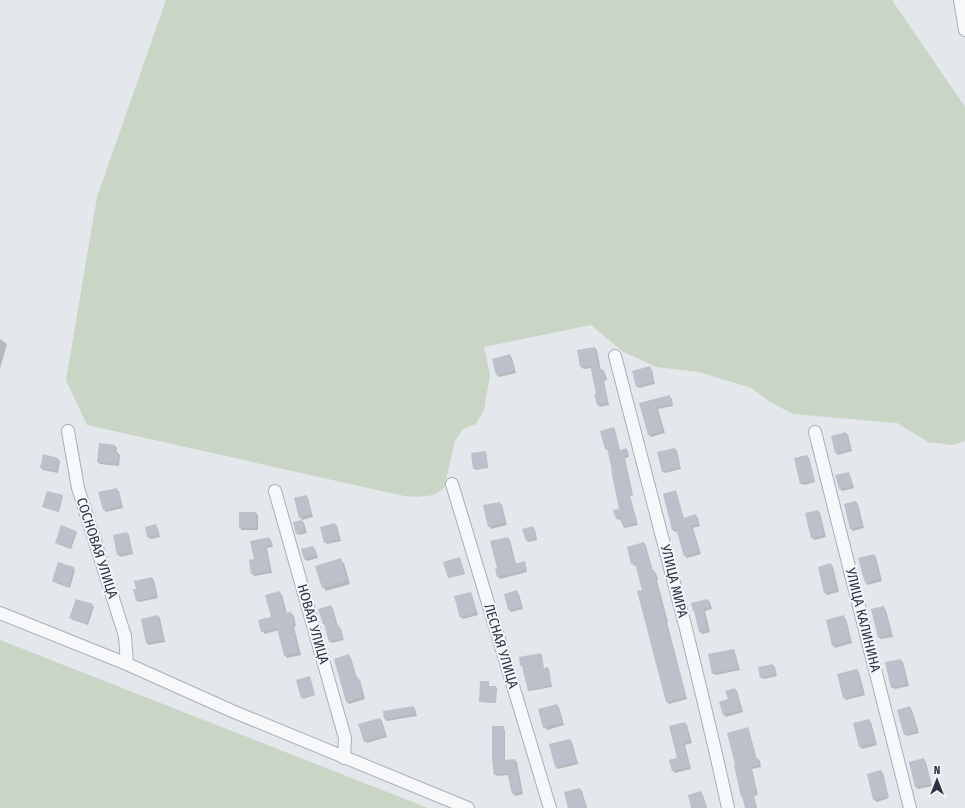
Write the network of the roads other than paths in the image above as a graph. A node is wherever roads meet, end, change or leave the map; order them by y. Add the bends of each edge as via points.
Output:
1 (960, 0) edge
2 (965, 30) edge
3 (615, 356) dead end
4 (68, 431) dead end
5 (815, 432) dead end
6 (452, 484) dead end
7 (275, 491) dead end
8 (0, 613) edge
9 (127, 664) junction
10 (344, 758) junction
11 (468, 808) edge
12 (550, 808) edge
13 (728, 808) edge
14 (910, 808) edge

1 - 2 street
3 - 13 street, УЛИЦА МИРА via 716,750
4 - 9 street, СОСНОВАЯ УЛИЦА via 78,488 125,636
5 - 14 street, УЛИЦА КАЛИНИНА
6 - 12 street, ЛЕСНАЯ УЛИЦА
7 - 10 street, НОВАЯ УЛИЦА via 345,738
8 - 9 street
9 - 10 street
10 - 11 street

